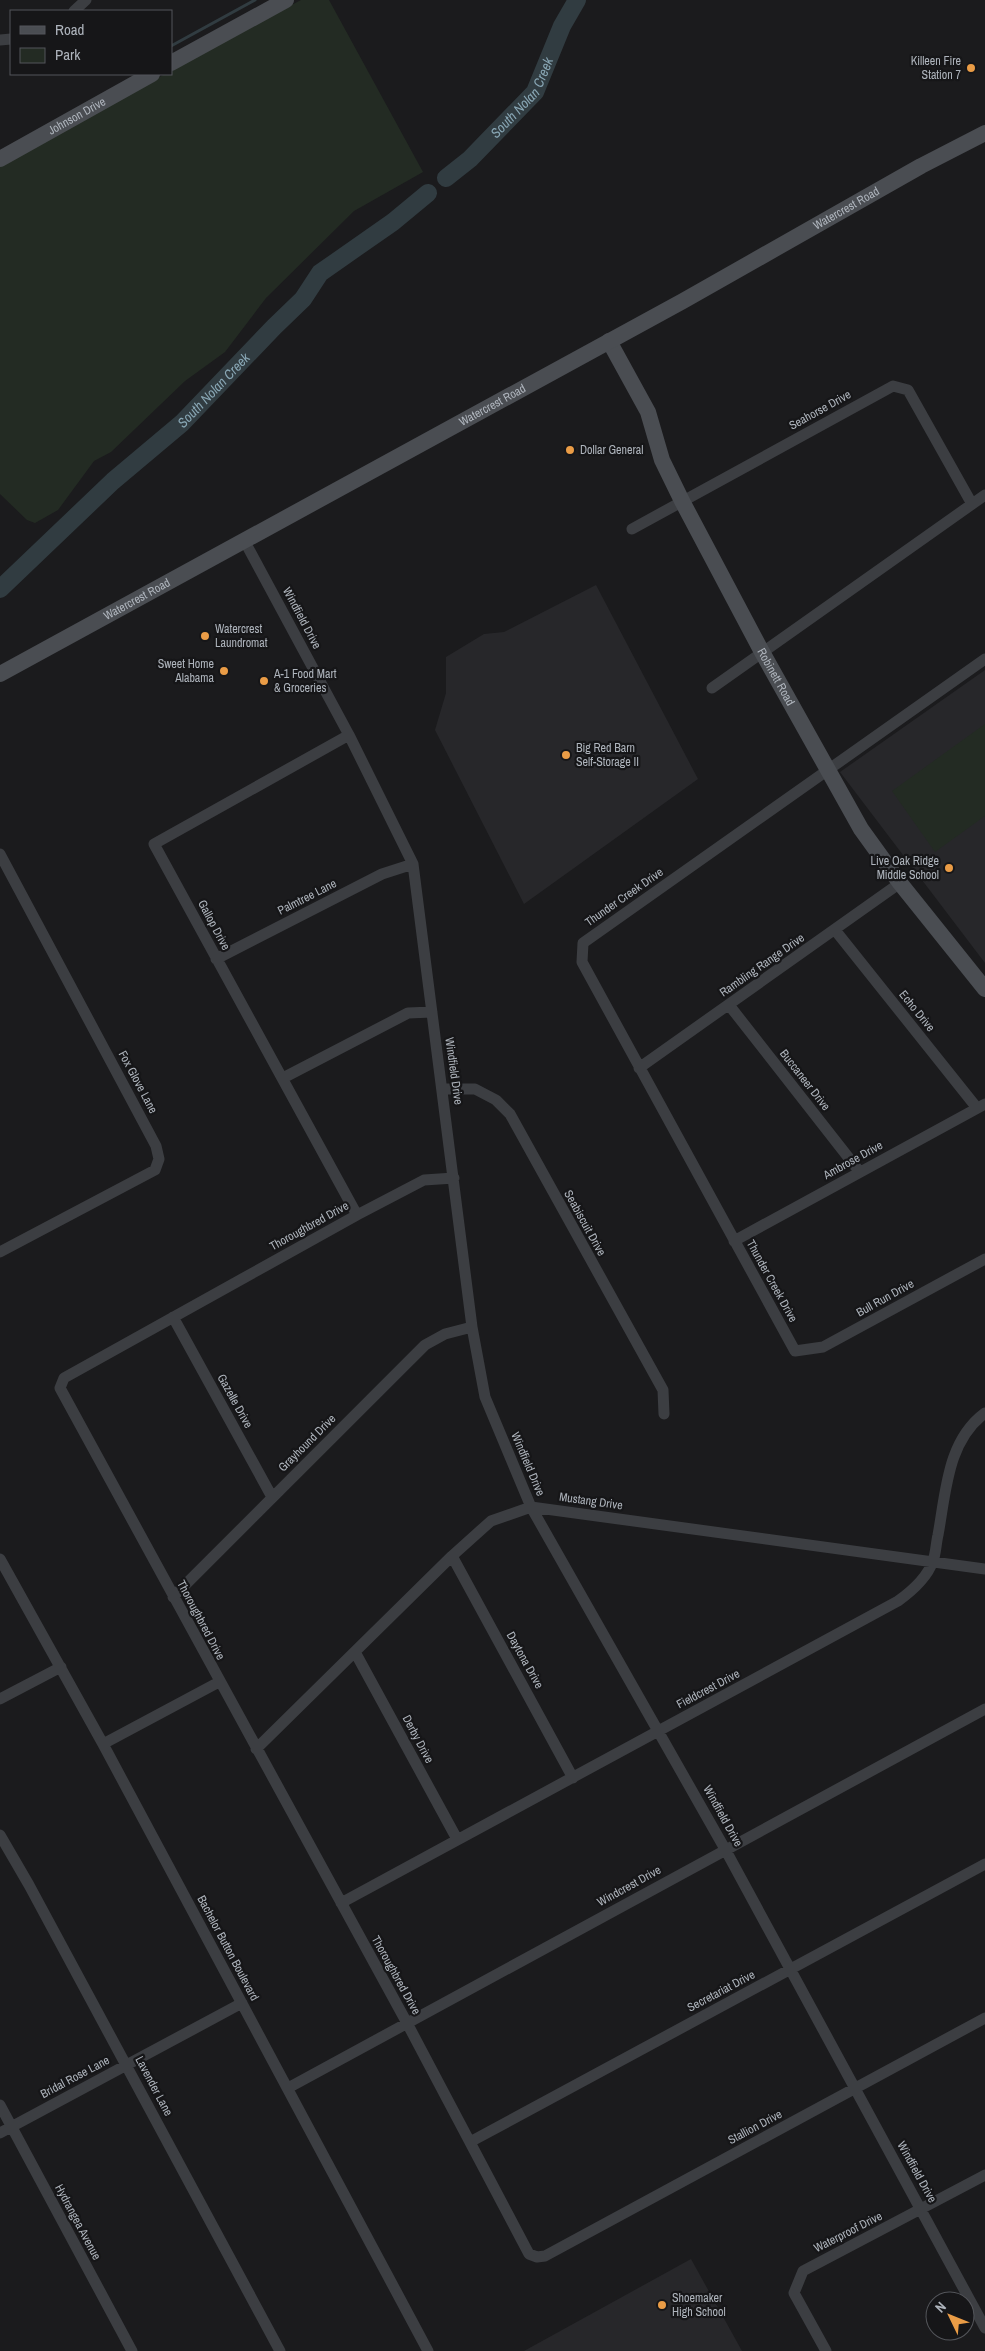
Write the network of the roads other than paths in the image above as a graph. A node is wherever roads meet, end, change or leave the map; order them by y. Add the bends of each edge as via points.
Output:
1 (86, 0) edge
2 (286, 0) edge
3 (75, 10) edge
4 (172, 62) edge
5 (150, 75) edge
6 (985, 133) edge
7 (0, 159) edge
8 (610, 341) junction
9 (985, 495) edge
10 (682, 501) junction
11 (972, 504) junction
12 (632, 529) dead end
13 (245, 542) junction
14 (762, 652) junction
15 (985, 660) edge
16 (0, 674) edge
17 (712, 688) dead end
18 (349, 735) junction
19 (827, 770) junction
20 (0, 854) edge
21 (413, 864) junction
22 (900, 883) junction
23 (835, 930) junction
24 (216, 959) junction
25 (985, 990) edge
26 (729, 1005) junction
27 (432, 1012) junction
28 (639, 1068) junction
29 (283, 1078) junction
30 (442, 1089) junction
31 (981, 1106) edge
32 (859, 1172) junction
33 (454, 1178) junction
34 (357, 1215) junction
35 (734, 1241) junction
36 (0, 1252) edge
37 (985, 1259) edge
38 (173, 1317) junction
39 (472, 1326) junction
40 (794, 1351) joint
41 (985, 1413) edge
42 (664, 1414) dead end
43 (272, 1497) junction
44 (531, 1507) junction
45 (452, 1556) junction
46 (0, 1559) edge
47 (933, 1562) junction
48 (985, 1569) edge
49 (173, 1597) junction
50 (355, 1652) junction
51 (60, 1667) junction
52 (219, 1682) junction
53 (0, 1699) edge
54 (985, 1709) edge
55 (660, 1730) junction
56 (102, 1744) junction
57 (256, 1749) junction
58 (573, 1778) junction
59 (0, 1835) edge
60 (457, 1839) junction
61 (726, 1849) junction
62 (985, 1864) edge
63 (341, 1903) junction
64 (790, 1970) junction
65 (242, 2003) junction
66 (985, 2018) edge
67 (407, 2023) junction
68 (127, 2065) junction
69 (288, 2088) junction
70 (856, 2088) junction
71 (0, 2105) edge
72 (12, 2127) junction
73 (0, 2133) edge
74 (470, 2142) junction
75 (985, 2176) edge
76 (922, 2210) junction
77 (537, 2257) joint
78 (985, 2328) edge
79 (132, 2351) edge
80 (280, 2351) edge
81 (428, 2351) edge
82 (826, 2351) edge

1 - 3 street
2 - 4 street
5 - 7 street, Johnson Drive
6 - 8 street, Watercrest Road
8 - 10 street, Robinett Road via 648,412 662,460
8 - 13 street, Watercrest Road
9 - 11 street
10 - 11 street, Seahorse Drive via 892,386 908,390
10 - 12 street, Seahorse Drive
10 - 14 street, Robinett Road
11 - 14 street
13 - 16 street, Watercrest Road
13 - 18 street, Windfield Drive
14 - 17 street
14 - 19 street, Robinett Road
15 - 19 street, Thunder Creek Drive
18 - 21 street, Windfield Drive
18 - 24 street, Gallop Drive via 154,844
19 - 22 street, Robinett Road via 861,830
19 - 28 street, Thunder Creek Drive via 583,943 582,962
20 - 36 street, Fox Glove Lane via 156,1146 159,1159 155,1170
21 - 24 street, Palmtree Lane via 382,874
21 - 27 street, Windfield Drive
22 - 23 street, Rambling Range Drive
22 - 25 street, Robinett Road
23 - 26 street, Rambling Range Drive
23 - 31 street, Echo Drive
24 - 29 street, Gallop Drive
26 - 28 street, Rambling Range Drive
26 - 32 street, Buccaneer Drive
27 - 29 street via 408,1013
27 - 30 street, Windfield Drive
28 - 35 street, Thunder Creek Drive
29 - 34 street, Gallop Drive
30 - 33 street, Windfield Drive
30 - 42 street, Seabiscuit Drive via 475,1089 496,1100 510,1114 663,1390
31 - 32 street, Ambrose Drive
32 - 35 street, Ambrose Drive
33 - 34 street, Thoroughbred Drive via 424,1180
33 - 39 street, Windfield Drive
34 - 38 street, Thoroughbred Drive
35 - 40 street, Thunder Creek Drive
37 - 40 street, Bull Run Drive via 823,1347
38 - 43 street, Gazelle Drive
38 - 49 street, Thoroughbred Drive via 64,1378 60,1388
39 - 43 street, Grayhound Drive via 445,1334 425,1345
39 - 44 street, Windfield Drive via 485,1396
41 - 47 street, Fieldcrest Drive via 964,1433 952,1461
43 - 49 street, Grayhound Drive
44 - 45 street, Mustang Drive via 491,1521
44 - 47 street, Mustang Drive
44 - 55 street, Windfield Drive
45 - 50 street, Mustang Drive
45 - 58 street, Daytona Drive
46 - 51 street, Bachelor Button Boulevard
47 - 48 street, Mustang Drive
47 - 55 street, Fieldcrest Drive via 922,1580 898,1602
49 - 52 street, Thoroughbred Drive
50 - 57 street, Mustang Drive
50 - 60 street, Derby Drive
51 - 53 street
51 - 56 street, Bachelor Button Boulevard
52 - 56 street
52 - 57 street, Thoroughbred Drive
54 - 61 street, Windcrest Drive
55 - 58 street, Fieldcrest Drive
55 - 61 street, Windfield Drive
56 - 65 street, Bachelor Button Boulevard
57 - 63 street, Thoroughbred Drive
58 - 60 street, Fieldcrest Drive
59 - 68 street, Lavender Lane
60 - 63 street, Fieldcrest Drive
61 - 64 street, Windfield Drive
61 - 67 street, Windcrest Drive
62 - 64 street, Secretariat Drive
63 - 67 street, Thoroughbred Drive
64 - 70 street, Windfield Drive
64 - 74 street, Secretariat Drive
65 - 68 street, Bridal Rose Lane
65 - 69 street, Bachelor Button Boulevard
66 - 70 street, Stallion Drive
67 - 69 street, Windcrest Drive
67 - 74 street, Thoroughbred Drive
68 - 72 street, Bridal Rose Lane
68 - 80 street, Lavender Lane
69 - 81 street, Bachelor Button Boulevard
70 - 76 street, Windfield Drive
70 - 77 street, Stallion Drive via 545,2256
71 - 72 street, Hydrangea Avenue
72 - 73 street, Bridal Rose Lane
72 - 79 street, Hydrangea Avenue
74 - 77 street, Thoroughbred Drive via 529,2254
75 - 76 street, Waterproof Drive
76 - 78 street, Windfield Drive
76 - 82 street, Waterproof Drive via 803,2271 794,2294

